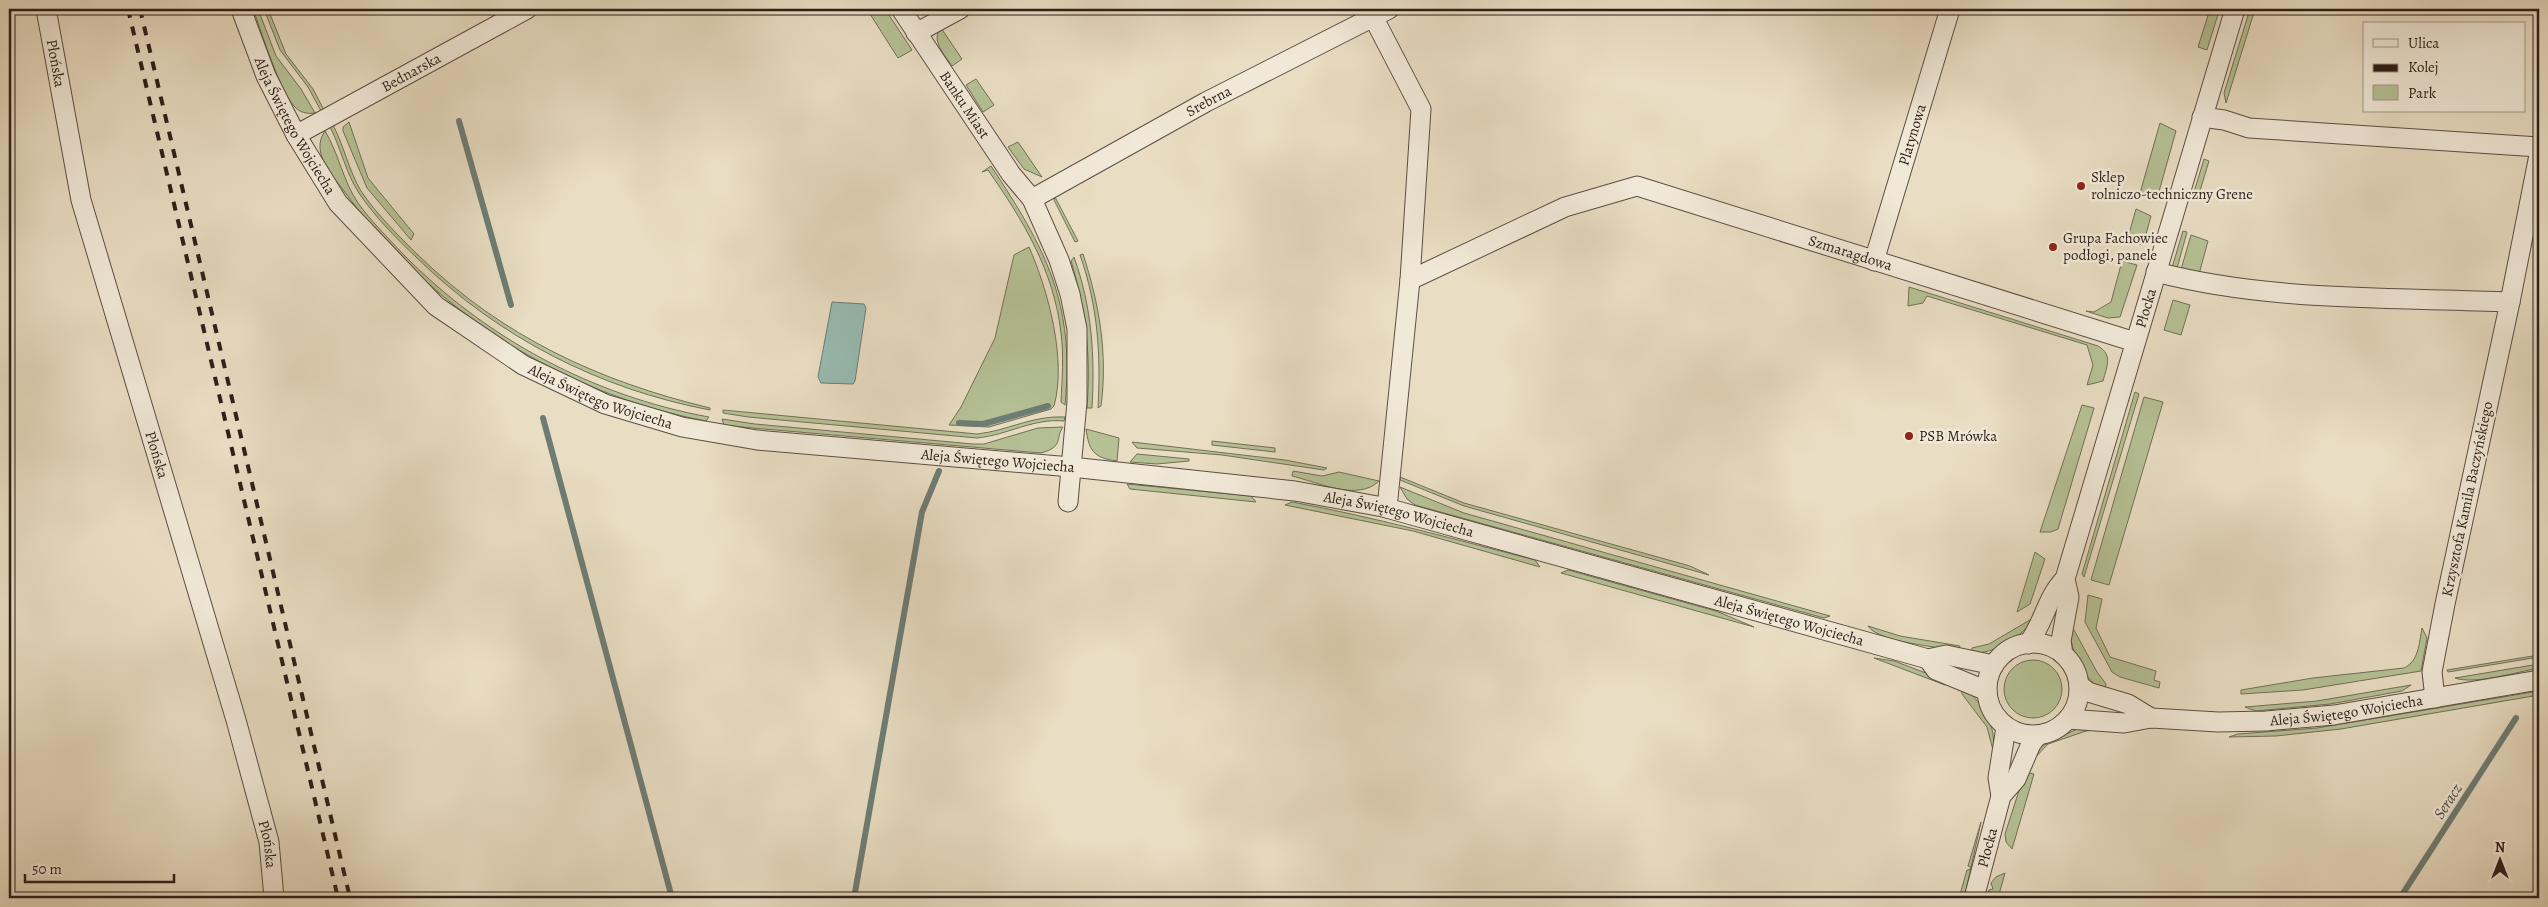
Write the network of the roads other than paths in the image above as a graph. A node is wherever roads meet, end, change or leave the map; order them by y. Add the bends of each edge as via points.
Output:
1 (46, 9) edge
2 (241, 9) edge
3 (527, 9) edge
4 (901, 9) edge
5 (960, 9) edge
6 (1950, 9) edge
7 (2235, 9) edge
8 (1377, 11) edge
9 (916, 33) junction
10 (2202, 116) junction
11 (296, 135) junction
12 (2539, 147) edge
13 (2539, 156) edge
14 (1032, 199) junction
15 (1874, 261) junction
16 (2156, 272) junction
17 (1410, 280) junction
18 (2510, 302) junction
19 (2135, 342) junction
20 (1071, 467) junction
21 (1068, 502) dead end
22 (1387, 508) junction
23 (2065, 579) junction
24 (2028, 644) junction
25 (2063, 654) junction
26 (1928, 659) junction
27 (1994, 664) junction
28 (2539, 680) edge
29 (2079, 685) junction
30 (1987, 691) junction
31 (2435, 698) junction
32 (2151, 718) junction
33 (2068, 719) junction
34 (2006, 727) junction
35 (2038, 735) junction
36 (2001, 796) junction
37 (274, 898) edge
38 (1974, 898) edge

1 - 37 street, Płońska via 81,200 236,720 269,842
2 - 11 street, Aleja Świętego Wojciecha via 266,76
3 - 11 street, Bednarska
4 - 9 street, Banku Miast
5 - 9 street
6 - 15 street, Platynowa
7 - 10 street, Płocka
8 - 14 street, Srebrna
8 - 17 street via 1422,109
9 - 14 street, Banku Miast via 1010,174
10 - 12 street via 2248,128
10 - 16 street, Płocka
11 - 20 street, Aleja Świętego Wojciecha via 338,203 436,306 523,365 605,404 682,427 756,440
13 - 18 street, Krzysztofa Kamila Baczyńskiego
14 - 20 street, Banku Miast via 1059,260 1070,294 1076,329 1078,378
15 - 17 street, Szmaragdowa via 1637,186 1565,207
15 - 19 street, Szmaragdowa
16 - 18 street via 2265,293
16 - 19 street, Płocka
17 - 22 street
18 - 31 street, Krzysztofa Kamila Baczyńskiego via 2432,672
19 - 23 street, Płocka
20 - 21 street, Banku Miast
20 - 22 street, Aleja Świętego Wojciecha via 1295,491
22 - 26 street, Aleja Świętego Wojciecha
23 - 24 street, Płocka via 2053,591 2037,632
23 - 25 street, Płocka via 2069,597 2061,641
24 - 25 street via 2047,646
24 - 27 street via 2009,650
25 - 29 street via 2071,663
26 - 27 street, Aleja Świętego Wojciecha via 1946,655
26 - 30 street, Aleja Świętego Wojciecha via 1936,670
27 - 30 street
28 - 31 street, Aleja Świętego Wojciecha
29 - 32 street, Aleja Świętego Wojciecha via 2088,692 2128,704
29 - 33 street via 2077,703
30 - 34 street via 1992,711
31 - 32 street, Aleja Świętego Wojciecha via 2334,715 2266,721
32 - 33 street, Aleja Świętego Wojciecha via 2124,723
33 - 35 street via 2049,733
34 - 35 street via 2027,735
34 - 36 street, Płocka via 1998,778
35 - 36 street, Płocka via 2016,779
36 - 38 street, Płocka

